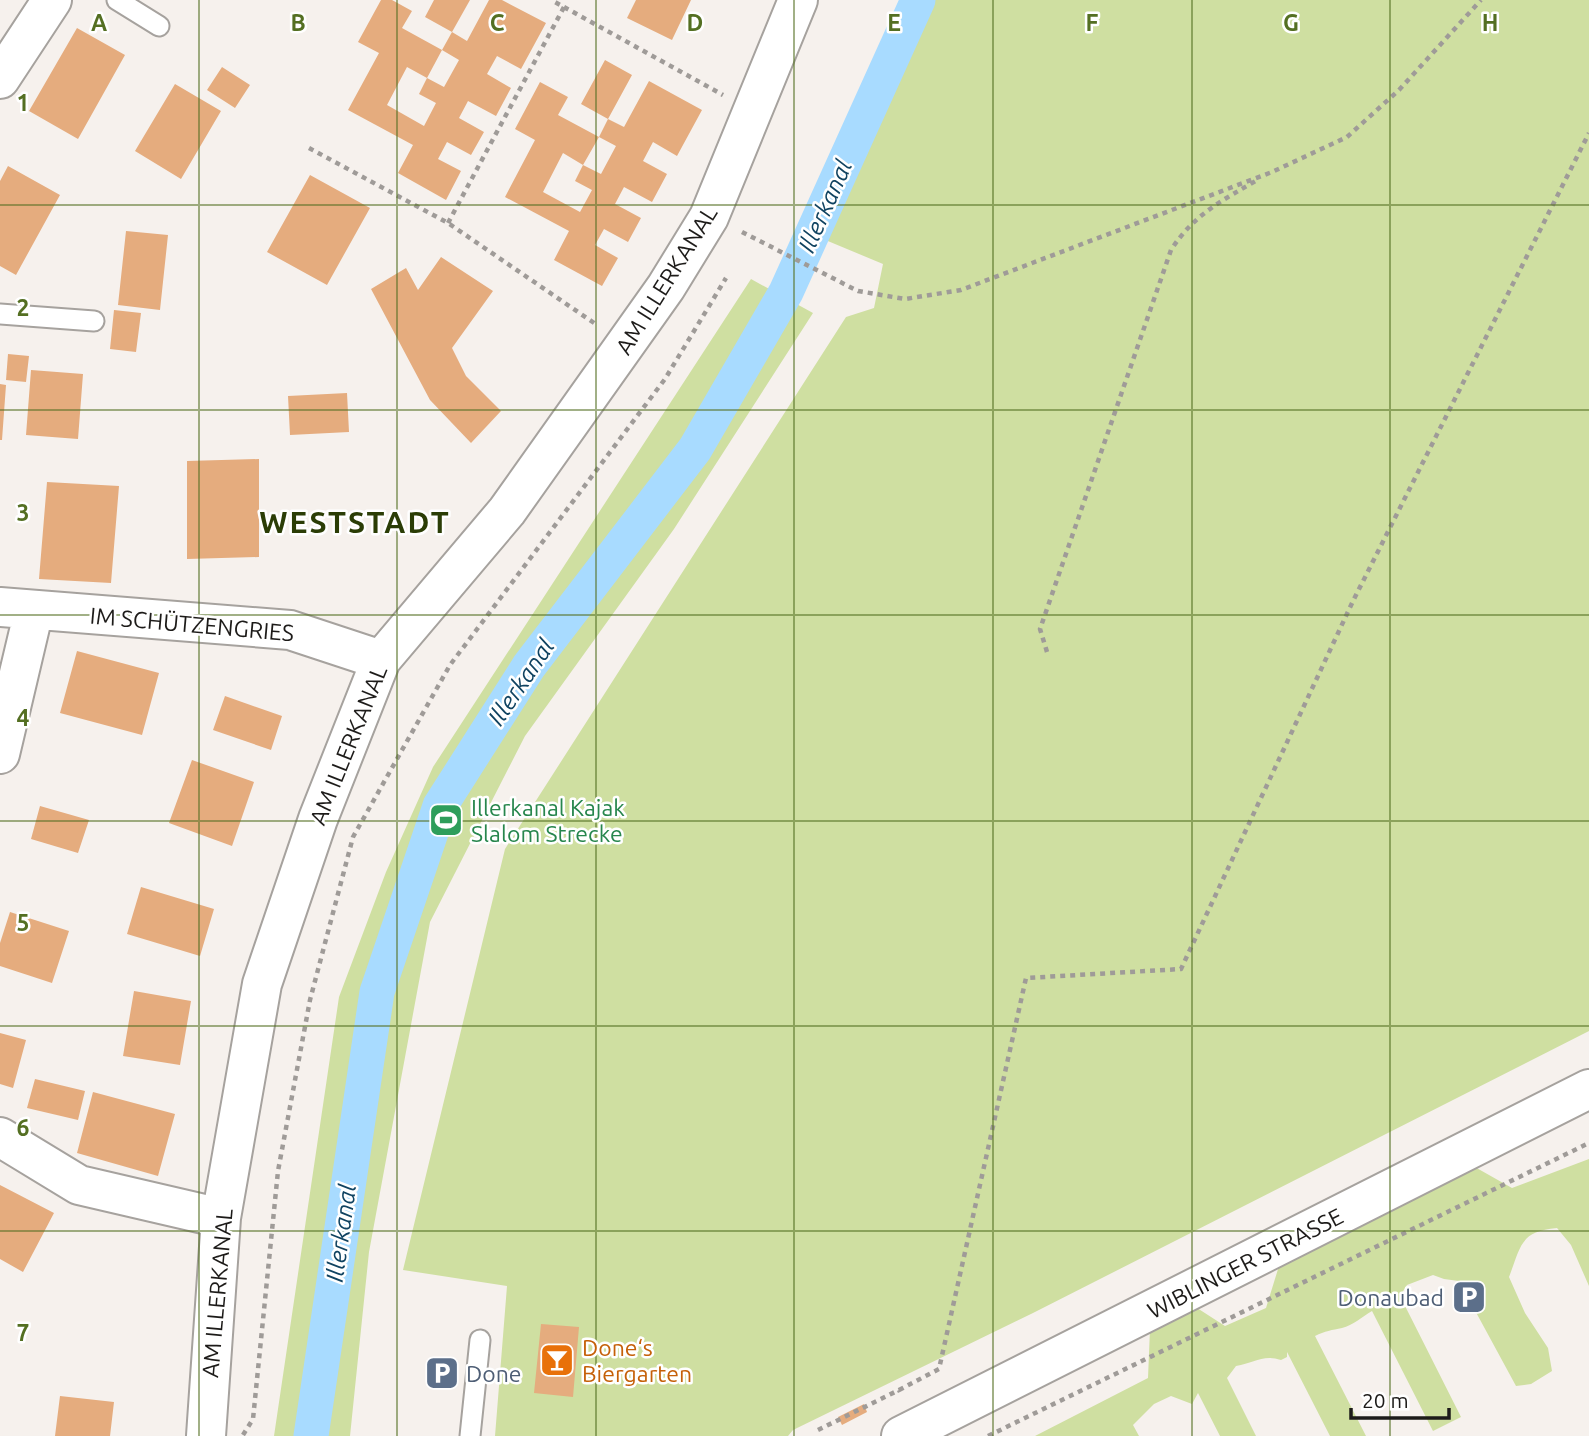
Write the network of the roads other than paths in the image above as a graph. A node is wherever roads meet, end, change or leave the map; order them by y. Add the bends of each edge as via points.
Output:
1 (52, 0) edge
2 (117, 0) edge
3 (798, 0) edge
4 (159, 26) dead end
5 (0, 79) edge
6 (0, 314) edge
7 (94, 321) dead end
8 (17, 608) edge
9 (380, 660) junction
10 (0, 754) edge
11 (1589, 1089) edge
12 (0, 1137) edge
13 (221, 1218) junction
14 (480, 1340) dead end
15 (206, 1436) edge
16 (470, 1436) edge
17 (901, 1436) edge

1 - 5 street
2 - 4 lane
3 - 9 street, AM ILLERKANAL via 709,217 626,346 507,510
6 - 7 lane
8 - 9 street, IM SCHÜTZENGRIES via 290,630
8 - 10 street
9 - 13 street, AM ILLERKANAL via 318,819 262,984
11 - 17 street, WIBLINGER STRASSE
12 - 13 street via 79,1185
13 - 15 street, AM ILLERKANAL
14 - 16 lane

